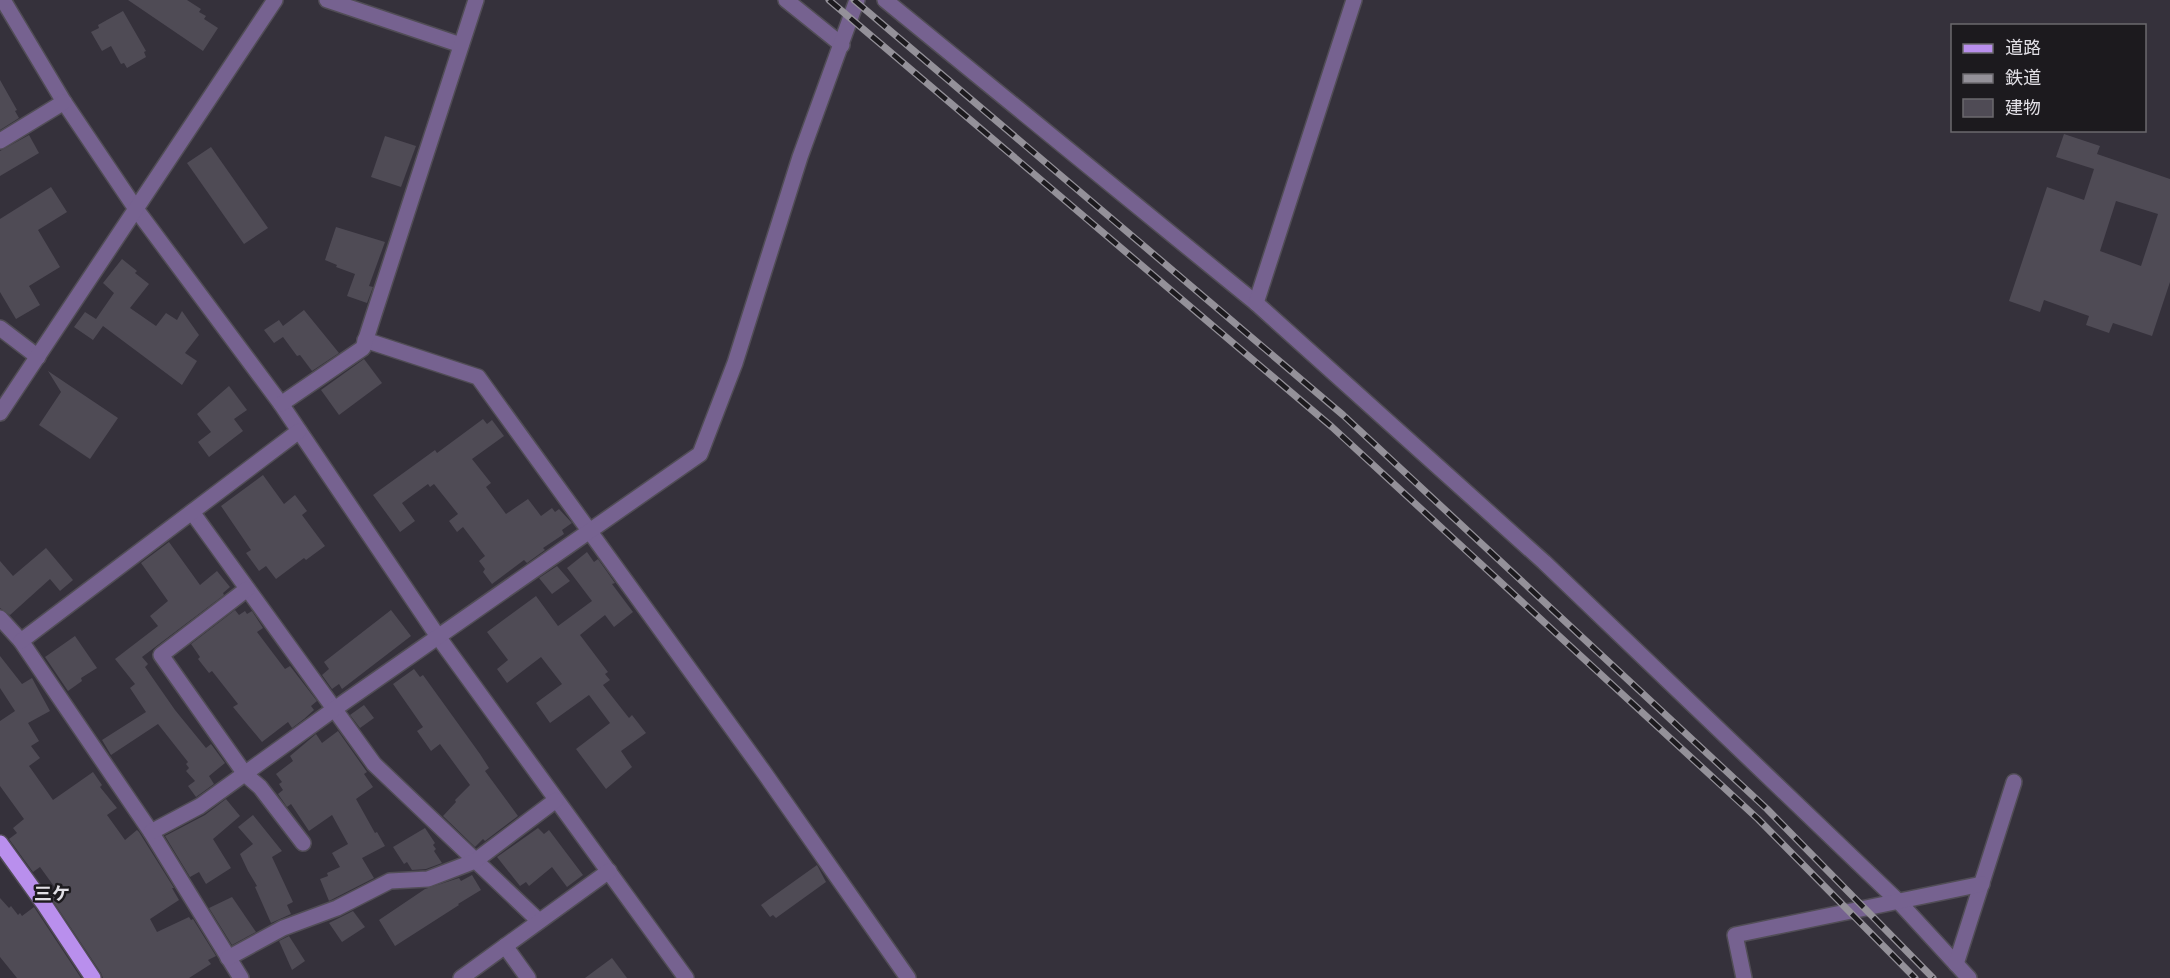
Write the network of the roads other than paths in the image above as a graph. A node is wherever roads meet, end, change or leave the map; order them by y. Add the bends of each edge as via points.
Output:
1 (3, 0) edge
2 (275, 0) edge
3 (327, 0) edge
4 (476, 0) edge
5 (786, 0) edge
6 (857, 0) edge
7 (885, 0) edge
8 (1354, 0) edge
9 (461, 45) junction
10 (842, 45) junction
11 (64, 102) junction
12 (0, 141) edge
13 (136, 209) junction
14 (1256, 303) junction
15 (0, 328) edge
16 (365, 340) junction
17 (38, 357) junction
18 (280, 404) junction
19 (1, 409) edge
20 (299, 431) junction
21 (192, 512) junction
22 (590, 531) junction
23 (247, 589) junction
24 (0, 618) edge
25 (439, 638) junction
26 (21, 641) junction
27 (333, 710) junction
28 (245, 774) junction
29 (2014, 782) dead end
30 (556, 800) junction
31 (151, 832) junction
32 (0, 843) edge
33 (303, 843) dead end
34 (475, 861) junction
35 (609, 871) junction
36 (1982, 884) junction
37 (1899, 902) junction
38 (539, 921) junction
39 (505, 946) junction
40 (228, 958) junction
41 (1956, 964) junction
42 (93, 978) edge
43 (241, 978) edge
44 (461, 978) edge
45 (528, 978) edge
46 (686, 978) edge
47 (908, 978) edge
48 (1744, 978) edge
49 (1969, 978) edge

1 - 11 street
2 - 13 street
3 - 9 street
4 - 9 street
5 - 10 street
6 - 10 street
7 - 14 street
8 - 14 street
9 - 16 street
10 - 22 street via 800,157 735,363 700,454
11 - 12 street
11 - 13 street
13 - 17 street
13 - 18 street
14 - 37 street via 1544,562
15 - 17 street
16 - 18 street via 363,348
16 - 22 street via 478,377
17 - 19 street
18 - 20 street
20 - 21 street
20 - 25 street
21 - 23 street
21 - 26 street
22 - 25 street
22 - 47 street
23 - 27 street
23 - 28 street via 161,655
24 - 26 street
25 - 27 street
25 - 30 street
26 - 31 street
27 - 28 street
27 - 34 street via 374,764
28 - 31 street via 200,806
28 - 33 street via 260,787
29 - 36 street
30 - 34 street
30 - 35 street
31 - 40 street
32 - 42 main road
34 - 38 street
34 - 40 street via 428,879 390,881 338,908 282,928
35 - 38 street
35 - 46 street
36 - 37 street
36 - 41 street
37 - 41 street
37 - 48 street via 1735,935
38 - 39 street
39 - 44 street
39 - 45 street
40 - 43 street
41 - 49 street

